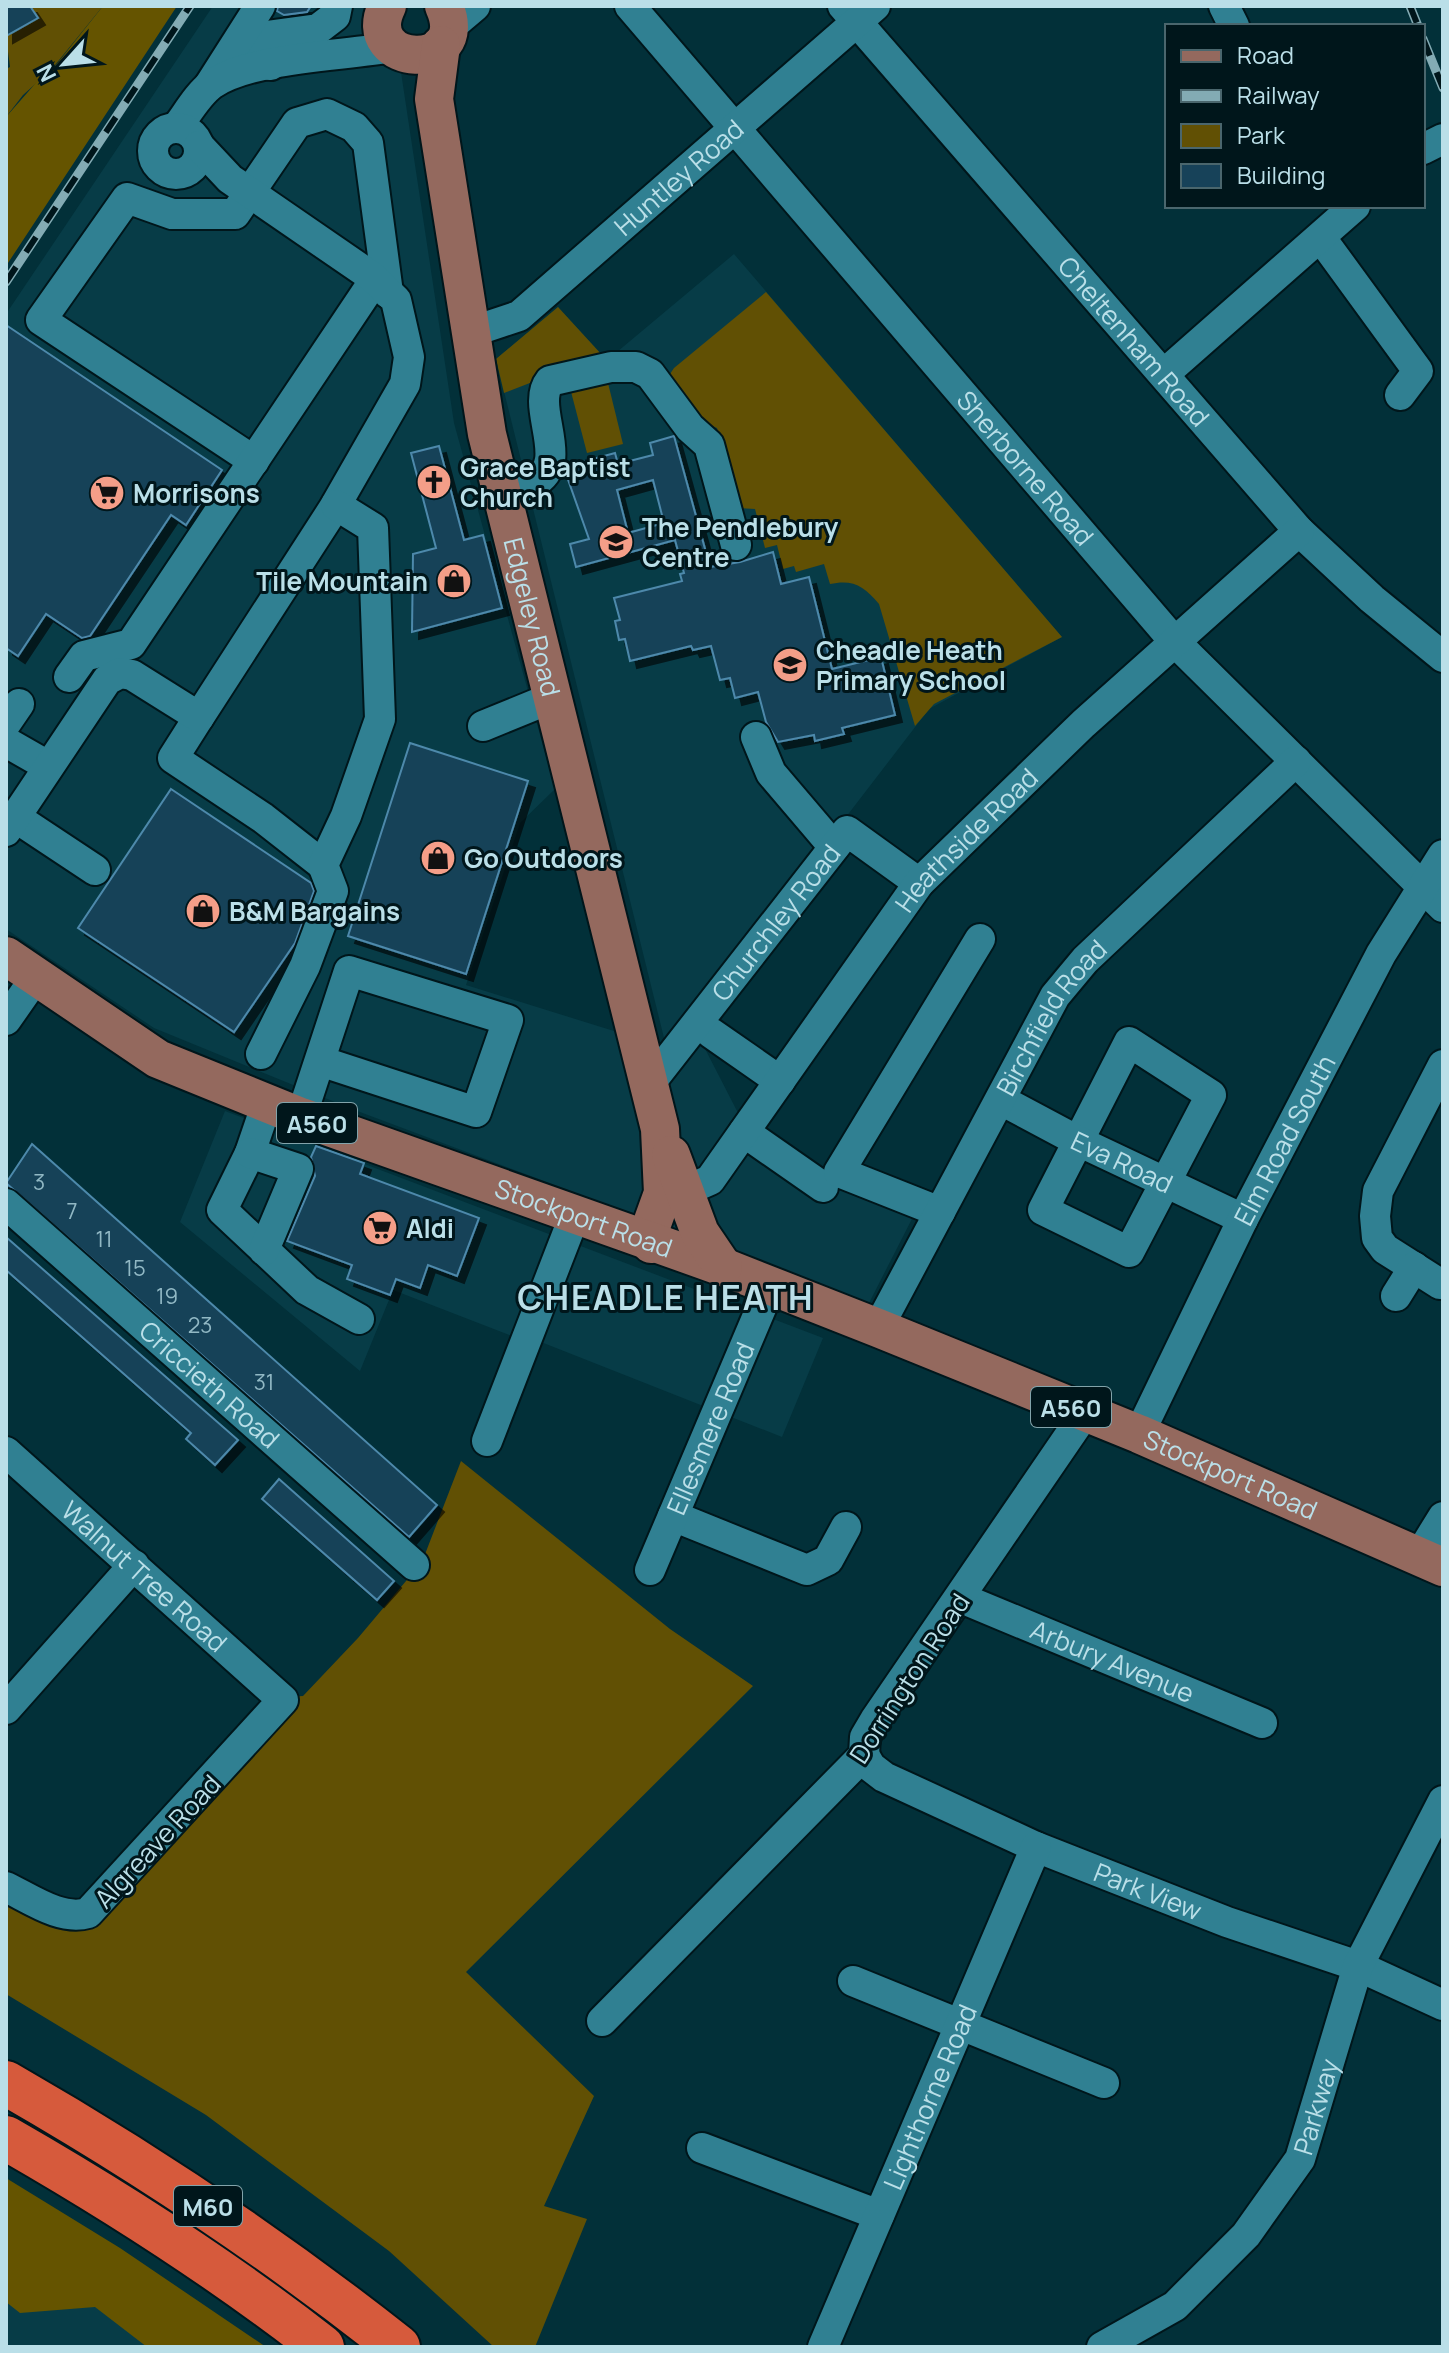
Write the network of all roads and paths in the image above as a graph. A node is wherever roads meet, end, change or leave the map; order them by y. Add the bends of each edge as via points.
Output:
1 (260, 6) edge
2 (337, 6) edge
3 (630, 6) edge
4 (1224, 6) edge
5 (858, 11) edge
6 (1233, 24) edge
7 (422, 26) edge
8 (332, 54) junction
9 (271, 65) junction
10 (209, 86) junction
11 (734, 126) junction
12 (190, 137) junction
13 (1443, 139) edge
14 (1425, 148) edge
15 (179, 175) junction
16 (240, 185) junction
17 (1336, 218) edge
18 (381, 287) junction
19 (471, 332) junction
20 (1164, 374) junction
21 (1400, 395) dead end
22 (254, 461) junction
23 (502, 491) junction
24 (336, 505) junction
25 (1299, 531) junction
26 (736, 545) dead end
27 (1174, 641) junction
28 (1443, 657) edge
29 (69, 677) dead end
30 (554, 697) junction
31 (199, 717) junction
32 (483, 726) dead end
33 (756, 737) dead end
34 (6, 742) edge
35 (1296, 761) junction
36 (48, 766) junction
37 (10, 824) edge
38 (834, 847) junction
39 (1443, 855) edge
40 (323, 865) junction
41 (95, 870) dead end
42 (919, 883) junction
43 (1433, 898) edge
44 (980, 939) dead end
45 (21, 967) edge
46 (6, 1020) edge
47 (711, 1033) dead end
48 (261, 1054) dead end
49 (320, 1061) junction
50 (1443, 1065) edge
51 (780, 1081) junction
52 (650, 1083) junction
53 (1001, 1100) junction
54 (267, 1103) junction
55 (301, 1117) junction
56 (744, 1132) junction
57 (1076, 1140) junction
58 (250, 1153) junction
59 (1164, 1181) junction
60 (823, 1187) dead end
61 (6, 1204) edge
62 (676, 1212) junction
63 (940, 1212) junction
64 (574, 1217) junction
65 (1243, 1219) junction
66 (264, 1250) junction
67 (723, 1267) junction
68 (1414, 1267) junction
69 (1440, 1284) dead end
70 (770, 1287) junction
71 (1396, 1296) dead end
72 (359, 1319) dead end
73 (878, 1328) junction
74 (1085, 1413) junction
75 (1139, 1434) junction
76 (487, 1441) dead end
77 (6, 1452) edge
78 (673, 1516) junction
79 (1443, 1517) edge
80 (846, 1527) dead end
81 (1431, 1561) edge
82 (134, 1565) junction
83 (414, 1565) dead end
84 (650, 1570) dead end
85 (961, 1598) junction
86 (283, 1700) joint
87 (6, 1709) edge
88 (1262, 1723) dead end
89 (864, 1755) junction
90 (1443, 1801) edge
91 (1036, 1847) junction
92 (6, 1887) edge
93 (1358, 1966) junction
94 (853, 1981) dead end
95 (1443, 2005) edge
96 (602, 2021) dead end
97 (960, 2025) junction
98 (6, 2083) edge
99 (1104, 2083) dead end
100 (6, 2138) edge
101 (702, 2148) dead end
102 (879, 2215) junction
103 (322, 2347) edge
104 (398, 2347) edge
105 (823, 2347) edge
106 (1102, 2347) edge

1 - 10 street
2 - 9 street via 335,16 318,29 259,37 252,51
3 - 11 street, Sherborne Road
4 - 6 street
5 - 11 street, Huntley Road
5 - 20 street, Cheltenham Road
7 - 8 street
7 - 19 main road, Edgeley Road
8 - 9 street
8 - 12 street via 226,99
9 - 10 street
10 - 12 street
11 - 19 street, Huntley Road via 519,316
11 - 27 street, Sherborne Road
12 - 15 street via 193,168
12 - 15 street via 156,137 152,152 163,171
12 - 16 street
13 - 14 street
15 - 16 street
16 - 18 street
16 - 18 street via 297,123 327,114 354,127 368,143
16 - 22 street via 235,214 172,214 127,198 41,320
17 - 20 street
17 - 21 street via 1418,371
18 - 22 street
18 - 24 street via 396,300 406,332 405,384
19 - 23 main road, Edgeley Road
20 - 25 street, Cheltenham Road
22 - 29 street via 131,644 84,656
23 - 26 street via 535,483 545,473 551,447 545,391 550,381 598,369 636,367 661,385 690,428 709,445
23 - 30 main road, Edgeley Road via 526,636
24 - 31 street
24 - 40 street via 373,528 380,719
25 - 27 street, Heathside Road
25 - 28 street, Cheltenham Road
27 - 35 street, Sherborne Road
27 - 42 street, Heathside Road
30 - 32 street
30 - 52 main road, Edgeley Road
31 - 36 street via 132,675 120,673 91,700
31 - 40 street via 173,758
33 - 38 street via 771,773
34 - 36 street
35 - 43 street, Sherborne Road
35 - 53 street, Birchfield Road via 1085,960 1055,996
36 - 37 street
37 - 41 street
38 - 42 street, Churchley Road via 847,831
38 - 52 street, Churchley Road
39 - 43 street, Elm Road South
40 - 48 street via 333,891 305,966
42 - 51 street, Heathside Road
43 - 65 street, Elm Road South via 1381,954
44 - 63 street via 839,1172
45 - 46 street
45 - 54 main road, Stockport Road / A560 via 158,1059
47 - 51 street
49 - 49 street via 349,971 508,1020 476,1112
49 - 55 street
50 - 68 street via 1378,1191 1377,1238
51 - 56 street, Heathside Road
52 - 62 main road, Edgeley Road
53 - 57 street, Eva Road
53 - 63 street, Birchfield Road
54 - 55 main road, Stockport Road / A560
54 - 58 street
55 - 64 main road, Stockport Road / A560
56 - 60 street
56 - 62 street, Heathside Road
57 - 59 street, Eva Road
57 - 59 street via 1043,1210 1129,1252
57 - 59 street via 1129,1042 1211,1095
58 - 66 street via 222,1210
58 - 66 street via 298,1169
59 - 65 street, Eva Road
61 - 83 street, Criccieth Road
62 - 64 main road, Stockport Road / A560
62 - 67 main road, Stockport Road / A560
62 - 67 main road, Edgeley Road via 700,1233
63 - 73 street, Birchfield Road
64 - 76 street
65 - 75 street, Elm Road South
66 - 72 street via 307,1290
67 - 70 main road, Stockport Road / A560
68 - 69 street
68 - 71 street
70 - 73 main road, Stockport Road / A560
70 - 78 street, Ellesmere Road
73 - 74 main road, Stockport Road / A560
74 - 75 main road, Stockport Road / A560
74 - 85 street, Dorrington Road
75 - 81 main road, Stockport Road / A560
77 - 82 street, Walnut Tree Road
78 - 80 street via 807,1570 828,1560
78 - 84 street, Ellesmere Road
79 - 81 street
82 - 86 street, Walnut Tree Road
82 - 87 street
85 - 88 street, Arbury Avenue
85 - 89 street, Dorrington Road via 875,1720 865,1737
86 - 92 street, Algreave Road via 88,1913 64,1914
89 - 91 street, Park View via 884,1777
89 - 96 street, Dorrington Road
90 - 93 street, Parkway
91 - 93 street, Park View via 1227,1922
91 - 97 street, Lighthorne Road
93 - 95 street, Park View
93 - 106 street, Parkway via 1300,2159 1246,2235 1175,2306
94 - 97 street
97 - 99 street
97 - 102 street, Lighthorne Road
98 - 104 highway, M60 via 171,2181 319,2284
100 - 103 highway, M60 via 130,2211
101 - 102 street
102 - 105 street, Lighthorne Road

